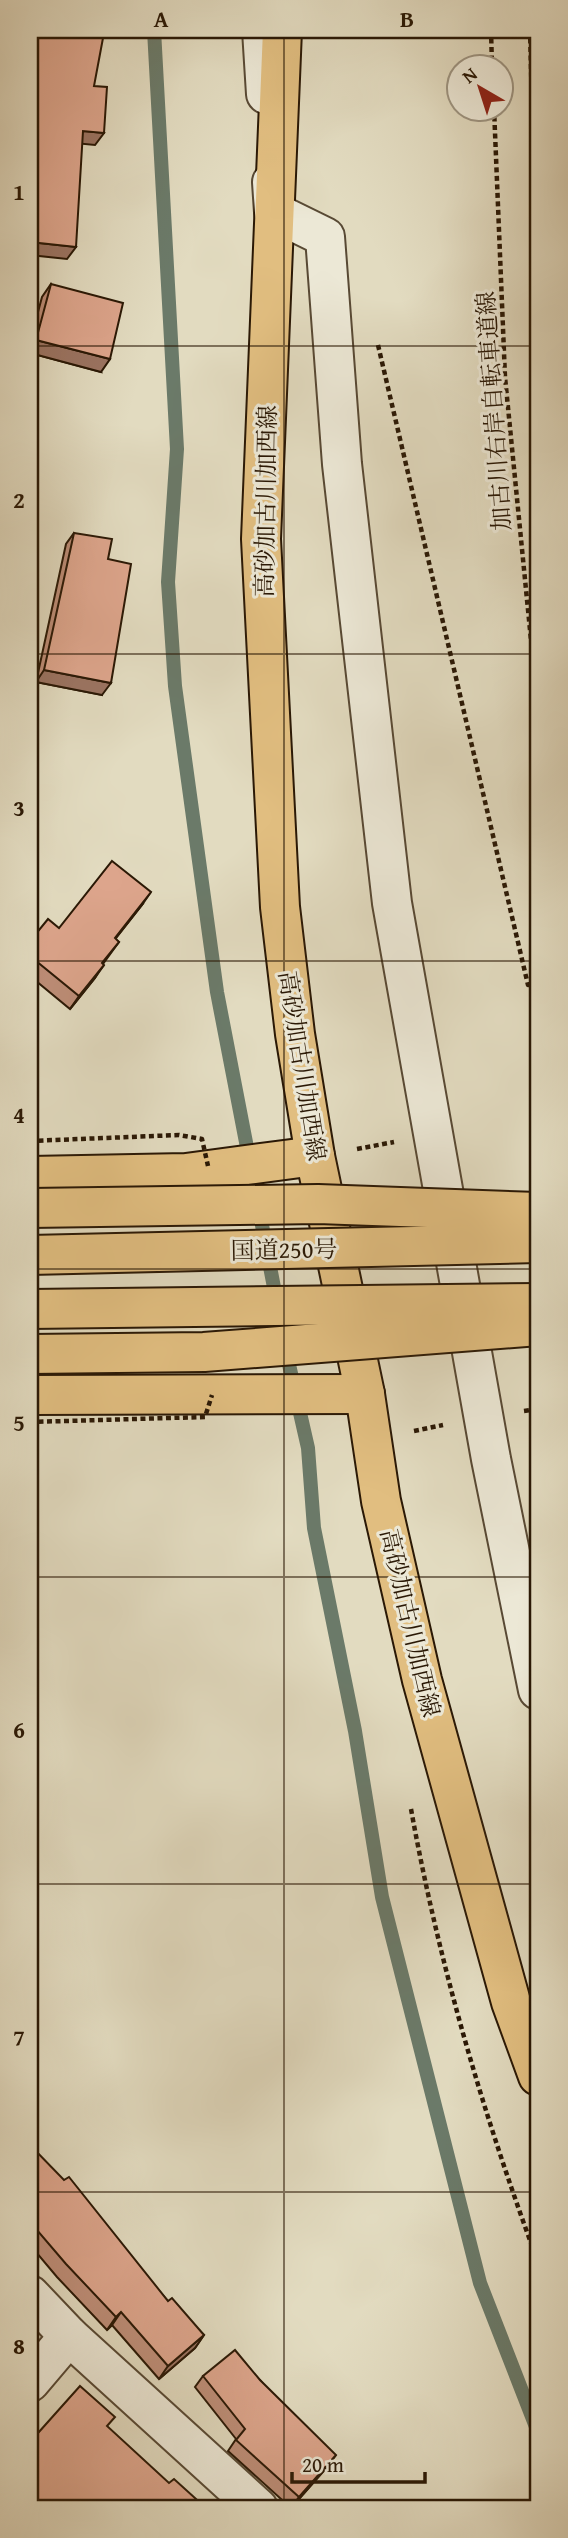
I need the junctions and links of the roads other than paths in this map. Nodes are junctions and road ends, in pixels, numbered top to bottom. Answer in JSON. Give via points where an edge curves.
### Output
{"nodes":[{"id":1,"x":261,"y":30,"type":"edge"},
{"id":2,"x":282,"y":30,"type":"edge"},
{"id":3,"x":274,"y":212,"type":"junction"},
{"id":4,"x":315,"y":1156,"type":"junction"},
{"id":5,"x":30,"y":1176,"type":"edge"},
{"id":6,"x":30,"y":1208,"type":"edge"},
{"id":7,"x":538,"y":1212,"type":"edge"},
{"id":8,"x":538,"y":1243,"type":"edge"},
{"id":9,"x":30,"y":1255,"type":"edge"},
{"id":10,"x":538,"y":1303,"type":"edge"},
{"id":11,"x":30,"y":1309,"type":"edge"},
{"id":12,"x":538,"y":1326,"type":"edge"},
{"id":13,"x":30,"y":1354,"type":"edge"},
{"id":14,"x":365,"y":1394,"type":"junction"},
{"id":15,"x":30,"y":1395,"type":"edge"},
{"id":16,"x":538,"y":1690,"type":"edge"},
{"id":17,"x":538,"y":2076,"type":"edge"},
{"id":18,"x":30,"y":2295,"type":"edge"},
{"id":19,"x":69,"y":2336,"type":"junction"},
{"id":20,"x":30,"y":2382,"type":"edge"},
{"id":21,"x":258,"y":2508,"type":"edge"}],
"edges":[{"from":1,"to":3,"type":"street"},
{"from":2,"to":3,"type":"main road","name":"高砂加古川加西線"},
{"from":3,"to":4,"type":"main road","name":"高砂加古川加西線","via":[[261,539],[280,907]]},
{"from":3,"to":16,"type":"street","via":[[325,237],[342,464],[392,903],[491,1459]]},
{"from":4,"to":5,"type":"main road","via":[[186,1174]]},
{"from":4,"to":14,"type":"main road","name":"高砂加古川加西線"},
{"from":6,"to":7,"type":"main road","bridge":true,"via":[[318,1203]]},
{"from":8,"to":9,"type":"main road","name":"国道250号","bridge":true},
{"from":10,"to":11,"type":"main road","bridge":true},
{"from":12,"to":13,"type":"main road","bridge":true,"via":[[204,1352]]},
{"from":14,"to":15,"type":"main road"},
{"from":14,"to":17,"type":"main road","name":"高砂加古川加西線","via":[[381,1501],[422,1680],[511,2002]]},
{"from":18,"to":19,"type":"street"},
{"from":19,"to":20,"type":"street"},
{"from":19,"to":21,"type":"street"}]}
